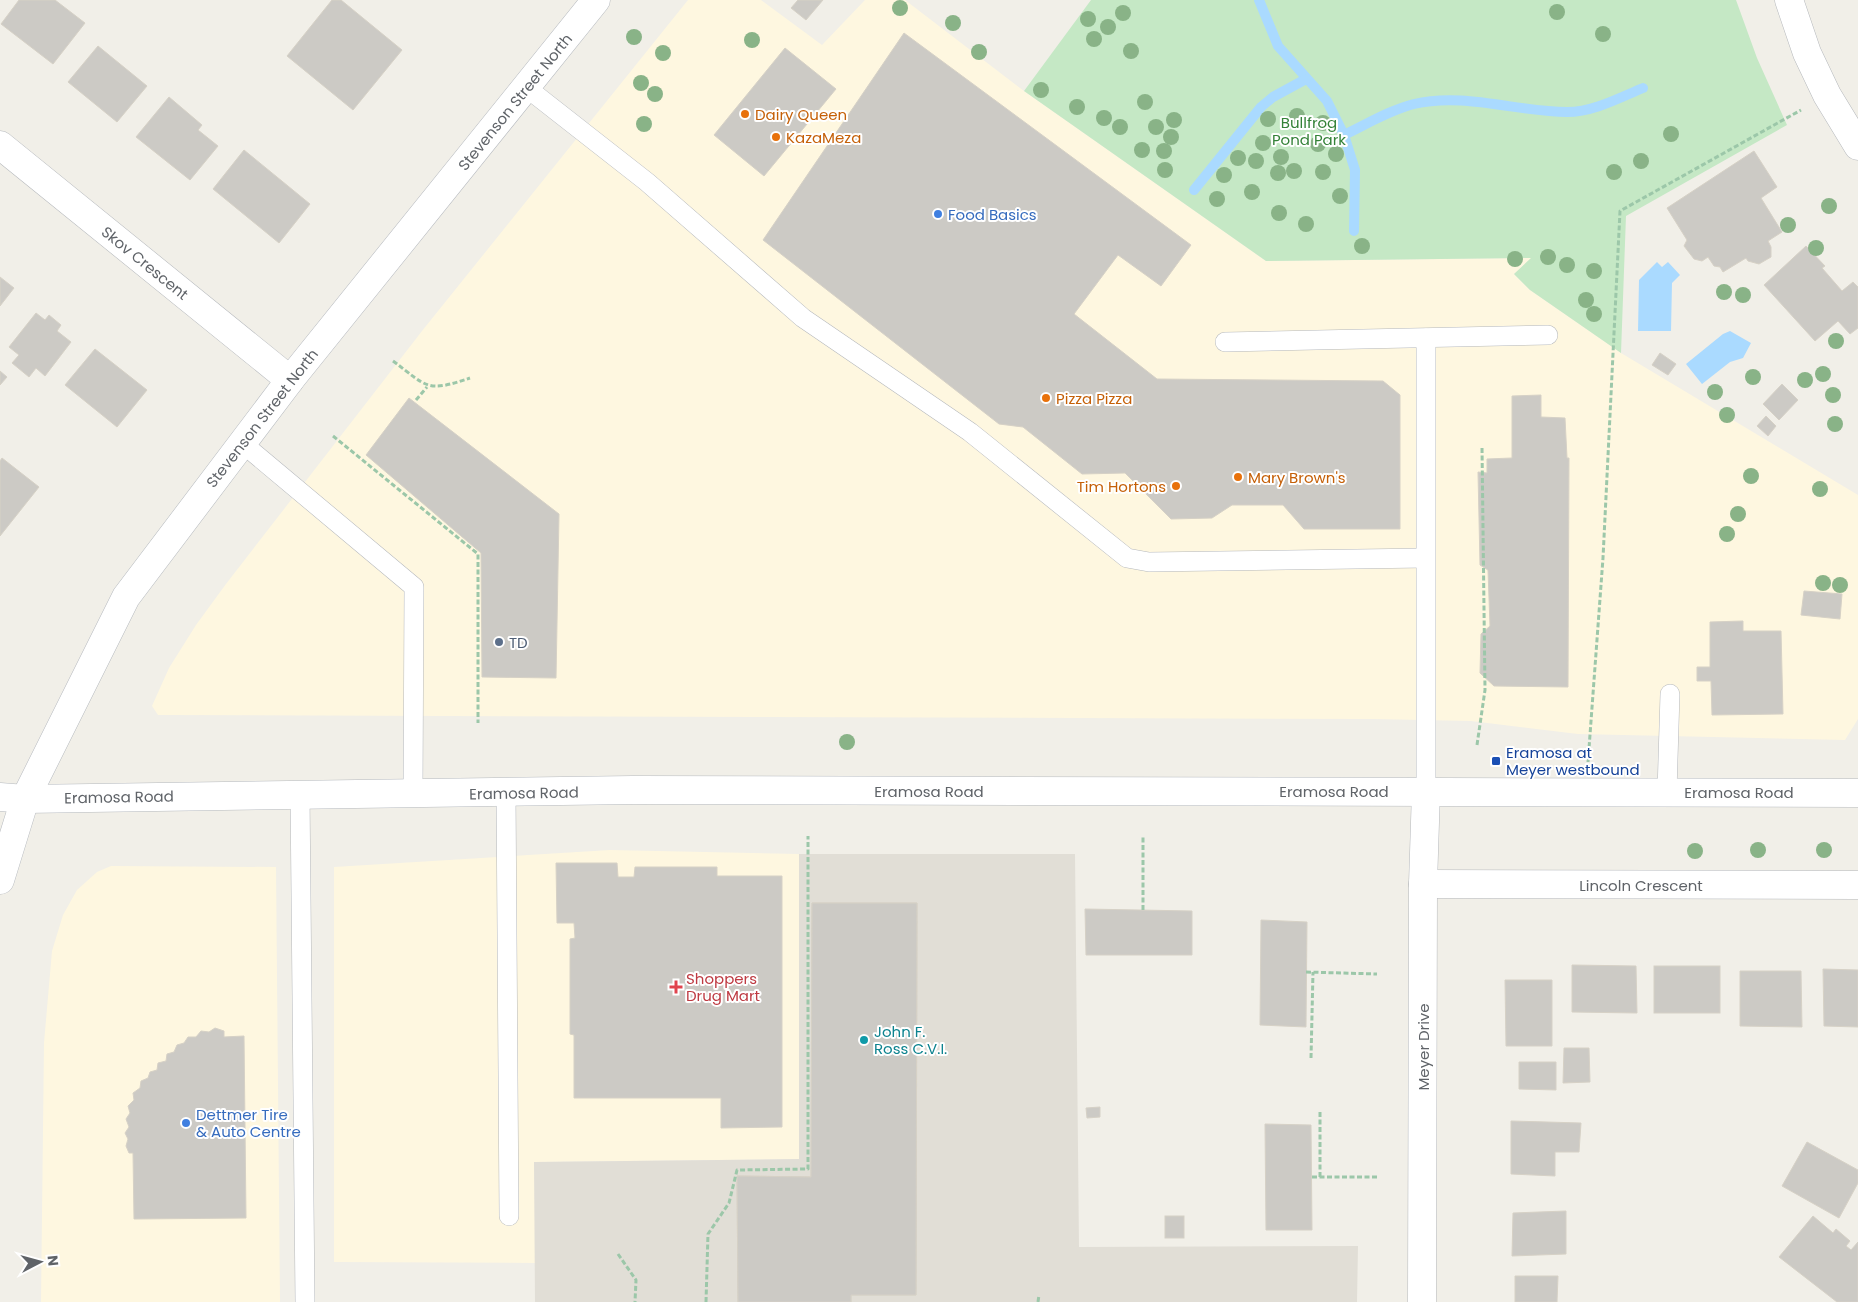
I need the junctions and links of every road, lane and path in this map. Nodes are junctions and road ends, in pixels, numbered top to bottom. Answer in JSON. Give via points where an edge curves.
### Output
{"nodes":[{"id":1,"x":596,"y":0,"type":"edge"},
{"id":2,"x":1789,"y":0,"type":"edge"},
{"id":3,"x":527,"y":88,"type":"junction"},
{"id":4,"x":1828,"y":95,"type":"junction"},
{"id":5,"x":0,"y":145,"type":"edge"},
{"id":6,"x":1858,"y":146,"type":"edge"},
{"id":7,"x":1548,"y":335,"type":"dead end"},
{"id":8,"x":1426,"y":338,"type":"junction"},
{"id":9,"x":1225,"y":342,"type":"dead end"},
{"id":10,"x":393,"y":361,"type":"dead end"},
{"id":11,"x":470,"y":378,"type":"dead end"},
{"id":12,"x":290,"y":380,"type":"junction"},
{"id":13,"x":427,"y":386,"type":"junction"},
{"id":14,"x":416,"y":400,"type":"dead end"},
{"id":15,"x":333,"y":436,"type":"dead end"},
{"id":16,"x":242,"y":443,"type":"junction"},
{"id":17,"x":1482,"y":448,"type":"dead end"},
{"id":18,"x":1425,"y":558,"type":"junction"},
{"id":19,"x":1670,"y":694,"type":"dead end"},
{"id":20,"x":478,"y":723,"type":"dead end"},
{"id":21,"x":1478,"y":745,"type":"dead end"},
{"id":22,"x":1426,"y":791,"type":"junction"},
{"id":23,"x":1587,"y":792,"type":"junction"},
{"id":24,"x":1667,"y":792,"type":"junction"},
{"id":25,"x":1858,"y":793,"type":"edge"},
{"id":26,"x":300,"y":794,"type":"junction"},
{"id":27,"x":413,"y":794,"type":"junction"},
{"id":28,"x":506,"y":794,"type":"junction"},
{"id":29,"x":12,"y":798,"type":"edge"},
{"id":30,"x":1143,"y":835,"type":"dead end"},
{"id":31,"x":808,"y":836,"type":"dead end"},
{"id":32,"x":0,"y":880,"type":"edge"},
{"id":33,"x":1423,"y":884,"type":"junction"},
{"id":34,"x":1858,"y":885,"type":"edge"},
{"id":35,"x":1143,"y":910,"type":"dead end"},
{"id":36,"x":1306,"y":972,"type":"dead end"},
{"id":37,"x":1313,"y":972,"type":"junction"},
{"id":38,"x":1377,"y":974,"type":"dead end"},
{"id":39,"x":1312,"y":1058,"type":"dead end"},
{"id":40,"x":1320,"y":1112,"type":"dead end"},
{"id":41,"x":1312,"y":1177,"type":"dead end"},
{"id":42,"x":1320,"y":1177,"type":"junction"},
{"id":43,"x":1377,"y":1177,"type":"dead end"},
{"id":44,"x":509,"y":1216,"type":"dead end"},
{"id":45,"x":618,"y":1254,"type":"dead end"},
{"id":46,"x":1039,"y":1295,"type":"dead end"},
{"id":47,"x":304,"y":1302,"type":"edge"},
{"id":48,"x":635,"y":1302,"type":"edge"},
{"id":49,"x":706,"y":1302,"type":"edge"},
{"id":50,"x":1038,"y":1302,"type":"edge"},
{"id":51,"x":1422,"y":1302,"type":"edge"}],
"edges":[{"from":1,"to":3,"type":"main road","name":"Stevenson Street North"},
{"from":2,"to":4,"type":"main road","via":[[1807,53]]},
{"from":3,"to":12,"type":"main road","name":"Stevenson Street North"},
{"from":3,"to":18,"type":"lane","via":[[647,182],[802,318],[970,432],[1127,558],[1149,562]]},
{"from":4,"to":6,"type":"main road"},
{"from":4,"to":23,"type":"path","via":[[1620,211],[1603,558]]},
{"from":5,"to":12,"type":"main road","name":"Skov Crescent"},
{"from":7,"to":8,"type":"lane"},
{"from":8,"to":9,"type":"lane"},
{"from":8,"to":18,"type":"lane"},
{"from":10,"to":13,"type":"path"},
{"from":11,"to":13,"type":"path","via":[[445,386]]},
{"from":12,"to":16,"type":"main road","name":"Stevenson Street North"},
{"from":13,"to":14,"type":"path"},
{"from":15,"to":20,"type":"path","via":[[478,554]]},
{"from":16,"to":27,"type":"lane","via":[[414,587]]},
{"from":16,"to":29,"type":"main road","name":"Stevenson Street North","via":[[126,597]]},
{"from":17,"to":21,"type":"path","via":[[1485,690]]},
{"from":18,"to":22,"type":"lane"},
{"from":19,"to":24,"type":"lane"},
{"from":22,"to":23,"type":"main road","name":"Eramosa Road"},
{"from":22,"to":28,"type":"main road","name":"Eramosa Road","via":[[633,790]]},
{"from":22,"to":33,"type":"main road","name":"Meyer Drive"},
{"from":23,"to":24,"type":"main road","name":"Eramosa Road"},
{"from":24,"to":25,"type":"main road","name":"Eramosa Road"},
{"from":26,"to":27,"type":"main road","name":"Eramosa Road"},
{"from":26,"to":29,"type":"main road","name":"Eramosa Road"},
{"from":26,"to":47,"type":"lane"},
{"from":27,"to":28,"type":"main road","name":"Eramosa Road"},
{"from":28,"to":44,"type":"lane"},
{"from":29,"to":32,"type":"main road","name":"Stevenson Street North"},
{"from":30,"to":35,"type":"path"},
{"from":31,"to":49,"type":"path","via":[[808,1169],[736,1170],[729,1203],[708,1234]]},
{"from":33,"to":34,"type":"main road","name":"Lincoln Crescent"},
{"from":33,"to":51,"type":"main road","name":"Meyer Drive"},
{"from":36,"to":37,"type":"path"},
{"from":37,"to":38,"type":"path"},
{"from":37,"to":39,"type":"path"},
{"from":40,"to":42,"type":"path"},
{"from":41,"to":42,"type":"path"},
{"from":42,"to":43,"type":"path"},
{"from":45,"to":48,"type":"path","via":[[636,1280]]},
{"from":46,"to":50,"type":"path"}]}
